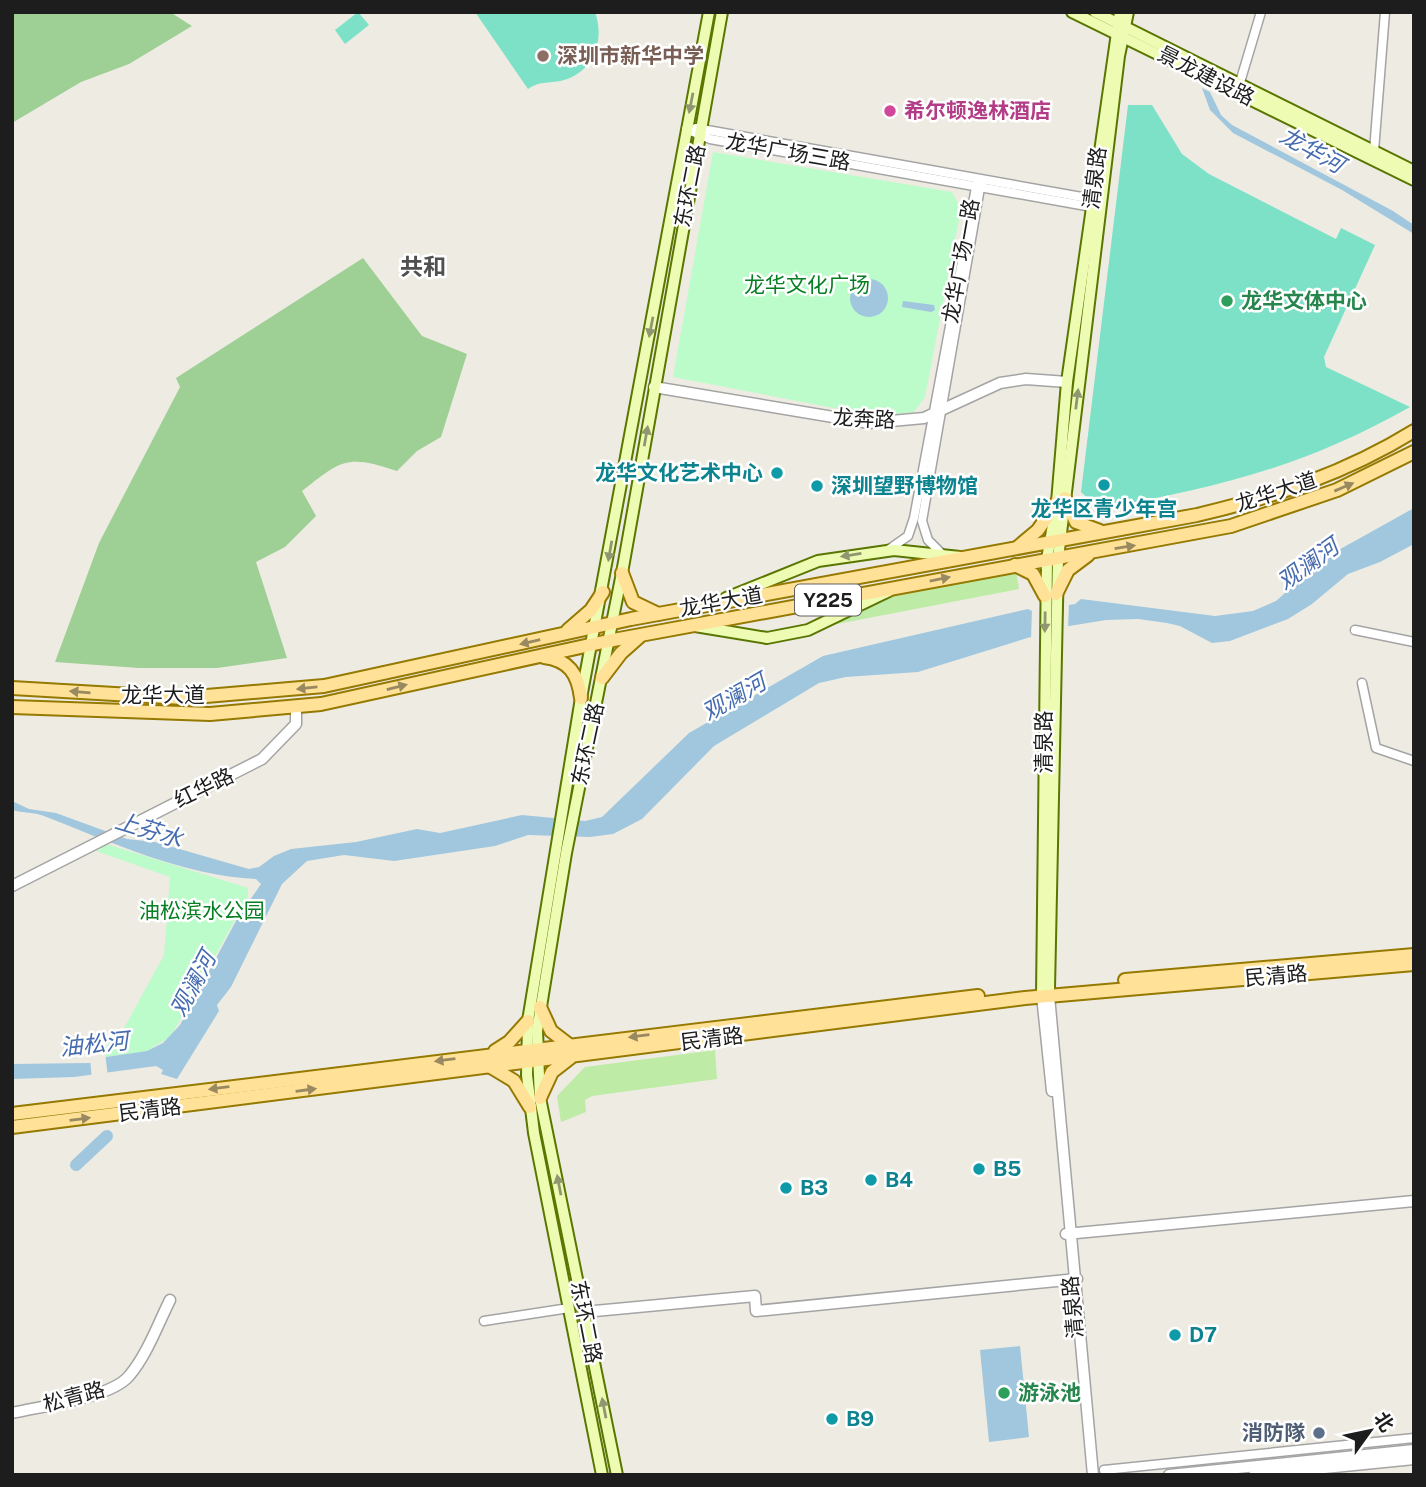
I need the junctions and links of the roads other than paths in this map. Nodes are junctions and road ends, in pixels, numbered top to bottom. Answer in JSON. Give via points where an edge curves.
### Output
{"nodes":[{"id":1,"x":709,"y":12,"type":"edge"},
{"id":2,"x":722,"y":12,"type":"edge"},
{"id":3,"x":1072,"y":12,"type":"edge"},
{"id":4,"x":1095,"y":12,"type":"edge"},
{"id":5,"x":1128,"y":12,"type":"edge"},
{"id":6,"x":1261,"y":12,"type":"edge"},
{"id":7,"x":1385,"y":12,"type":"edge"},
{"id":8,"x":1120,"y":26,"type":"edge"},
{"id":9,"x":1238,"y":88,"type":"junction"},
{"id":10,"x":686,"y":129,"type":"junction"},
{"id":11,"x":700,"y":132,"type":"junction"},
{"id":12,"x":1374,"y":152,"type":"junction"},
{"id":13,"x":1414,"y":171,"type":"edge"},
{"id":14,"x":1414,"y":180,"type":"edge"},
{"id":15,"x":979,"y":183,"type":"junction"},
{"id":16,"x":1092,"y":203,"type":"junction"},
{"id":17,"x":1067,"y":382,"type":"junction"},
{"id":18,"x":654,"y":387,"type":"junction"},
{"id":19,"x":936,"y":413,"type":"junction"},
{"id":20,"x":1414,"y":431,"type":"edge"},
{"id":21,"x":1413,"y":453,"type":"edge"},
{"id":22,"x":1061,"y":500,"type":"junction"},
{"id":23,"x":1104,"y":532,"type":"junction"},
{"id":24,"x":1055,"y":541,"type":"junction"},
{"id":25,"x":1016,"y":548,"type":"junction"},
{"id":26,"x":885,"y":551,"type":"junction"},
{"id":27,"x":1093,"y":552,"type":"junction"},
{"id":28,"x":943,"y":555,"type":"junction"},
{"id":29,"x":966,"y":557,"type":"junction"},
{"id":30,"x":1053,"y":559,"type":"junction"},
{"id":31,"x":1014,"y":565,"type":"junction"},
{"id":32,"x":622,"y":573,"type":"junction"},
{"id":33,"x":898,"y":587,"type":"junction"},
{"id":34,"x":603,"y":592,"type":"junction"},
{"id":35,"x":1051,"y":595,"type":"junction"},
{"id":36,"x":714,"y":604,"type":"junction"},
{"id":37,"x":658,"y":614,"type":"junction"},
{"id":38,"x":611,"y":623,"type":"junction"},
{"id":39,"x":596,"y":626,"type":"junction"},
{"id":40,"x":690,"y":626,"type":"junction"},
{"id":41,"x":1355,"y":630,"type":"dead end"},
{"id":42,"x":648,"y":633,"type":"junction"},
{"id":43,"x":560,"y":635,"type":"junction"},
{"id":44,"x":608,"y":641,"type":"junction"},
{"id":45,"x":1414,"y":642,"type":"edge"},
{"id":46,"x":593,"y":644,"type":"junction"},
{"id":47,"x":537,"y":656,"type":"junction"},
{"id":48,"x":602,"y":678,"type":"junction"},
{"id":49,"x":1362,"y":683,"type":"dead end"},
{"id":50,"x":12,"y":688,"type":"edge"},
{"id":51,"x":581,"y":698,"type":"junction"},
{"id":52,"x":12,"y":707,"type":"edge"},
{"id":53,"x":296,"y":707,"type":"junction"},
{"id":54,"x":1414,"y":761,"type":"edge"},
{"id":55,"x":569,"y":812,"type":"junction"},
{"id":56,"x":561,"y":852,"type":"junction"},
{"id":57,"x":12,"y":886,"type":"edge"},
{"id":58,"x":1414,"y":955,"type":"edge"},
{"id":59,"x":1414,"y":964,"type":"edge"},
{"id":60,"x":1046,"y":992,"type":"junction"},
{"id":61,"x":540,"y":1007,"type":"junction"},
{"id":62,"x":528,"y":1021,"type":"junction"},
{"id":63,"x":570,"y":1050,"type":"junction"},
{"id":64,"x":532,"y":1055,"type":"junction"},
{"id":65,"x":488,"y":1060,"type":"junction"},
{"id":66,"x":535,"y":1103,"type":"junction"},
{"id":67,"x":12,"y":1114,"type":"edge"},
{"id":68,"x":12,"y":1127,"type":"edge"},
{"id":69,"x":1414,"y":1201,"type":"edge"},
{"id":70,"x":1069,"y":1234,"type":"junction"},
{"id":71,"x":1073,"y":1279,"type":"junction"},
{"id":72,"x":170,"y":1300,"type":"dead end"},
{"id":73,"x":569,"y":1308,"type":"junction"},
{"id":74,"x":584,"y":1312,"type":"junction"},
{"id":75,"x":484,"y":1321,"type":"dead end"},
{"id":76,"x":12,"y":1413,"type":"edge"},
{"id":77,"x":1414,"y":1438,"type":"edge"},
{"id":78,"x":1414,"y":1450,"type":"edge"},
{"id":79,"x":1414,"y":1459,"type":"edge"},
{"id":80,"x":1104,"y":1470,"type":"dead end"},
{"id":81,"x":1352,"y":1470,"type":"edge"},
{"id":82,"x":602,"y":1475,"type":"edge"},
{"id":83,"x":617,"y":1475,"type":"edge"},
{"id":84,"x":1088,"y":1475,"type":"edge"},
{"id":85,"x":1093,"y":1475,"type":"edge"},
{"id":86,"x":1170,"y":1475,"type":"edge"},
{"id":87,"x":1255,"y":1475,"type":"edge"}],
"edges":[{"from":1,"to":10,"type":"main road","name":"东环二路","one_way":true},
{"from":2,"to":11,"type":"main road","name":"东环二路"},
{"from":3,"to":8,"type":"main road","name":"景龙建设路"},
{"from":4,"to":8,"type":"main road","name":"景龙建设路"},
{"from":5,"to":8,"type":"main road","name":"清泉路"},
{"from":6,"to":9,"type":"street"},
{"from":7,"to":12,"type":"street"},
{"from":8,"to":9,"type":"main road","name":"景龙建设路"},
{"from":8,"to":16,"type":"main road","name":"清泉路"},
{"from":22,"to":8,"type":"main road","name":"清泉路","one_way":true},
{"from":9,"to":12,"type":"main road","name":"景龙建设路"},
{"from":9,"to":14,"type":"main road","name":"景龙建设路"},
{"from":10,"to":11,"type":"street","name":"龙华广场三路"},
{"from":10,"to":34,"type":"main road","name":"东环二路","one_way":true},
{"from":11,"to":15,"type":"street","name":"龙华广场三路"},
{"from":11,"to":18,"type":"main road","name":"东环二路"},
{"from":12,"to":13,"type":"main road","name":"景龙建设路"},
{"from":15,"to":16,"type":"street","name":"龙华广场三路"},
{"from":15,"to":19,"type":"street","name":"龙华广场一路"},
{"from":16,"to":17,"type":"main road","name":"清泉路"},
{"from":17,"to":19,"type":"street","name":"龙奔路","via":[[1026,379],[1000,383]]},
{"from":17,"to":22,"type":"main road","name":"清泉路"},
{"from":18,"to":19,"type":"street","name":"龙奔路","via":[[861,423],[915,420]]},
{"from":32,"to":18,"type":"main road","name":"东环二路","one_way":true},
{"from":19,"to":26,"type":"street","name":"龙华广场一路","via":[[911,528],[902,542]]},
{"from":19,"to":28,"type":"street","name":"龙华广场一路","via":[[922,521],[928,540]]},
{"from":20,"to":23,"type":"main road","name":"龙华大道","via":[[1349,467],[1263,499]]},
{"from":27,"to":21,"type":"main road","name":"龙华大道","one_way":true,"via":[[1266,517],[1369,476]]},
{"from":22,"to":23,"type":"main road","via":[[1076,522]]},
{"from":22,"to":24,"type":"main road","name":"清泉路"},
{"from":22,"to":25,"type":"main road","via":[[1038,530]]},
{"from":23,"to":24,"type":"main road","name":"龙华大道"},
{"from":24,"to":25,"type":"main road","name":"龙华大道","number":"Y225"},
{"from":24,"to":30,"type":"main road","name":"清泉路"},
{"from":25,"to":29,"type":"main road","name":"龙华大道","number":"Y225"},
{"from":26,"to":28,"type":"main road"},
{"from":26,"to":36,"type":"main road","one_way":true,"via":[[806,564]]},
{"from":27,"to":30,"type":"main road","name":"龙华大道"},
{"from":27,"to":35,"type":"main road","via":[[1068,570]]},
{"from":28,"to":29,"type":"main road"},
{"from":29,"to":36,"type":"main road","name":"龙华大道","number":"Y225"},
{"from":30,"to":31,"type":"main road","name":"龙华大道","number":"Y225"},
{"from":30,"to":35,"type":"main road","name":"清泉路"},
{"from":33,"to":31,"type":"main road","name":"龙华大道","number":"Y225","one_way":true},
{"from":31,"to":35,"type":"main road","via":[[1033,574]]},
{"from":32,"to":37,"type":"main road","via":[[633,602]]},
{"from":32,"to":38,"type":"main road","name":"东环二路"},
{"from":33,"to":40,"type":"main road","name":"龙华大道","number":"Y225"},
{"from":33,"to":40,"type":"main road","via":[[808,630],[766,638]]},
{"from":34,"to":39,"type":"main road","name":"东环二路"},
{"from":34,"to":43,"type":"main road","via":[[585,616]]},
{"from":35,"to":60,"type":"main road","name":"清泉路"},
{"from":36,"to":37,"type":"main road","name":"龙华大道","number":"Y225"},
{"from":37,"to":38,"type":"main road","name":"龙华大道","number":"Y225"},
{"from":38,"to":39,"type":"main road","name":"龙华大道","number":"Y225"},
{"from":38,"to":44,"type":"main road","name":"东环二路"},
{"from":39,"to":43,"type":"main road","name":"龙华大道"},
{"from":39,"to":46,"type":"main road","name":"东环二路"},
{"from":40,"to":42,"type":"main road","name":"龙华大道","number":"Y225"},
{"from":41,"to":45,"type":"street"},
{"from":42,"to":44,"type":"main road","name":"龙华大道","number":"Y225"},
{"from":42,"to":48,"type":"main road","via":[[626,648]]},
{"from":43,"to":50,"type":"main road","name":"龙华大道","one_way":true,"via":[[359,680],[261,693],[183,698]]},
{"from":44,"to":46,"type":"main road","name":"龙华大道","number":"Y225"},
{"from":44,"to":48,"type":"main road","name":"东环二路"},
{"from":46,"to":47,"type":"main road","name":"龙华大道"},
{"from":46,"to":51,"type":"main road","name":"东环二路"},
{"from":47,"to":51,"type":"main road","via":[[570,667]]},
{"from":53,"to":47,"type":"main road","name":"龙华大道","one_way":true},
{"from":48,"to":55,"type":"main road","name":"东环二路"},
{"from":49,"to":54,"type":"street","via":[[1376,748]]},
{"from":51,"to":55,"type":"main road","name":"东环二路"},
{"from":52,"to":53,"type":"main road","name":"龙华大道","via":[[163,714]]},
{"from":53,"to":57,"type":"street","name":"红华路","via":[[296,724],[262,759]]},
{"from":55,"to":56,"type":"main road","name":"东环二路"},
{"from":56,"to":61,"type":"main road","name":"东环二路"},
{"from":56,"to":62,"type":"main road","name":"东环二路"},
{"from":58,"to":60,"type":"main road","name":"民清路"},
{"from":59,"to":60,"type":"main road","name":"民清路"},
{"from":60,"to":63,"type":"main road","name":"民清路"},
{"from":60,"to":70,"type":"street","name":"清泉路"},
{"from":61,"to":63,"type":"main road","via":[[551,1031]]},
{"from":61,"to":64,"type":"main road","name":"东环二路"},
{"from":62,"to":64,"type":"main road","name":"东环二路"},
{"from":62,"to":65,"type":"main road"},
{"from":63,"to":64,"type":"main road","name":"民清路"},
{"from":63,"to":66,"type":"main road"},
{"from":64,"to":65,"type":"main road","name":"民清路"},
{"from":64,"to":66,"type":"main road","name":"东环二路"},
{"from":65,"to":66,"type":"main road"},
{"from":65,"to":67,"type":"main road","name":"民清路","one_way":true},
{"from":68,"to":65,"type":"main road","name":"民清路","one_way":true},
{"from":66,"to":73,"type":"main road","name":"东环二路"},
{"from":74,"to":66,"type":"main road","name":"东环二路","one_way":true},
{"from":69,"to":70,"type":"street"},
{"from":70,"to":71,"type":"street","name":"清泉路"},
{"from":71,"to":74,"type":"street","via":[[756,1311],[755,1296]]},
{"from":71,"to":84,"type":"street","name":"清泉路"},
{"from":71,"to":85,"type":"street","name":"清泉路"},
{"from":72,"to":76,"type":"street","name":"松青路","via":[[125,1380],[98,1392]]},
{"from":73,"to":75,"type":"street"},
{"from":73,"to":82,"type":"main road","name":"东环二路"},
{"from":83,"to":74,"type":"main road","name":"东环二路","one_way":true},
{"from":77,"to":80,"type":"street"},
{"from":78,"to":86,"type":"street"},
{"from":79,"to":81,"type":"street"},
{"from":81,"to":87,"type":"street"}]}
